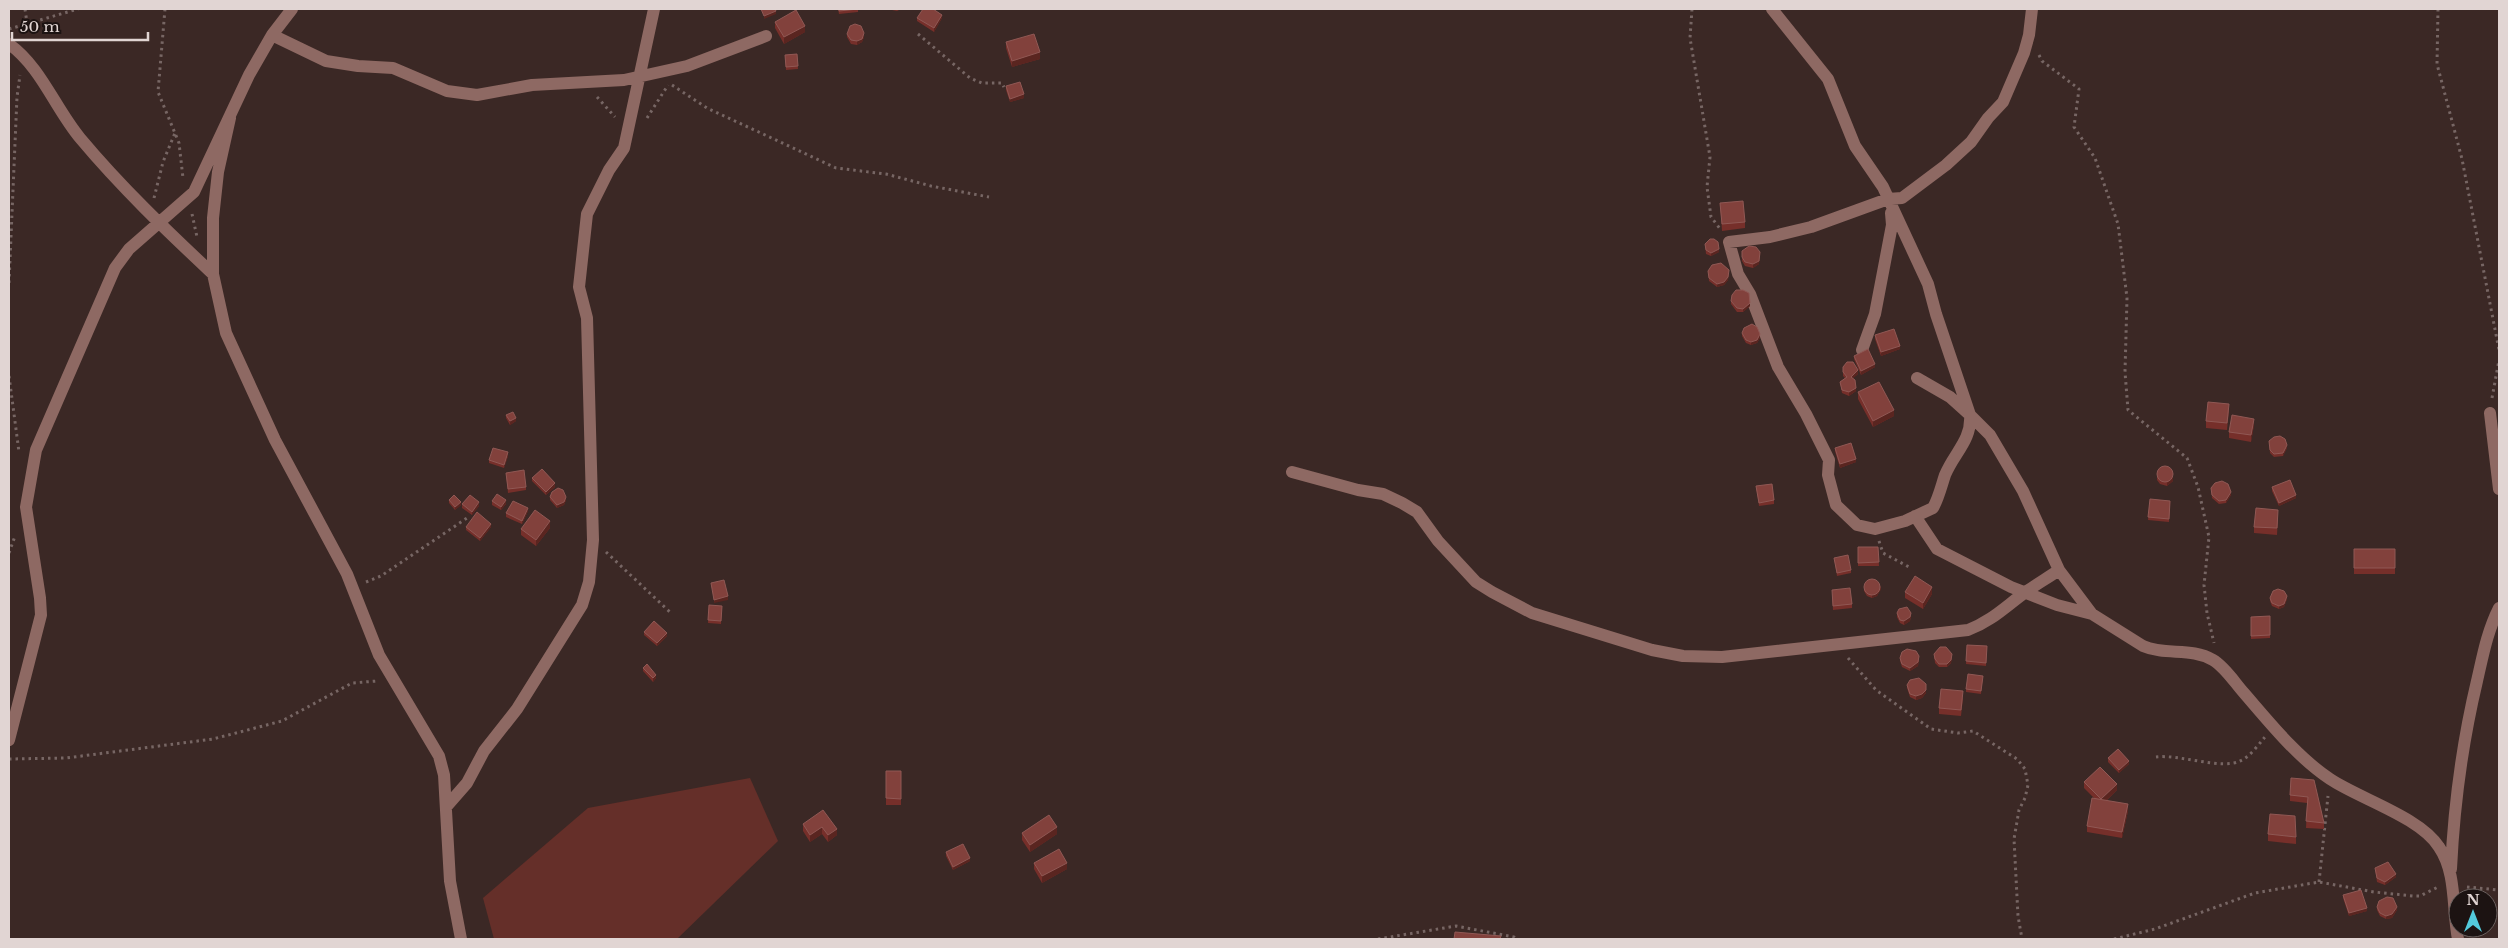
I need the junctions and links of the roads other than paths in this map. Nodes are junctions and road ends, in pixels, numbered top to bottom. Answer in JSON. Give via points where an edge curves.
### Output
{"nodes":[{"id":1,"x":292,"y":9,"type":"edge"},
{"id":2,"x":654,"y":9,"type":"edge"},
{"id":3,"x":1772,"y":9,"type":"edge"},
{"id":4,"x":2032,"y":9,"type":"edge"},
{"id":5,"x":272,"y":35,"type":"junction"},
{"id":6,"x":766,"y":36,"type":"dead end"},
{"id":7,"x":9,"y":44,"type":"edge"},
{"id":8,"x":638,"y":77,"type":"junction"},
{"id":9,"x":230,"y":118,"type":"junction"},
{"id":10,"x":1888,"y":198,"type":"junction"},
{"id":11,"x":159,"y":223,"type":"junction"},
{"id":12,"x":213,"y":274,"type":"junction"},
{"id":13,"x":1862,"y":350,"type":"edge"},
{"id":14,"x":1916,"y":378,"type":"dead end"},
{"id":15,"x":2490,"y":413,"type":"road end"},
{"id":16,"x":1970,"y":415,"type":"junction"},
{"id":17,"x":1292,"y":472,"type":"dead end"},
{"id":18,"x":2499,"y":489,"type":"edge"},
{"id":19,"x":1915,"y":516,"type":"junction"},
{"id":20,"x":2060,"y":570,"type":"junction"},
{"id":21,"x":2026,"y":592,"type":"junction"},
{"id":22,"x":2499,"y":608,"type":"edge"},
{"id":23,"x":2092,"y":614,"type":"junction"},
{"id":24,"x":9,"y":740,"type":"edge"},
{"id":25,"x":446,"y":807,"type":"junction"},
{"id":26,"x":2451,"y":882,"type":"junction"},
{"id":27,"x":461,"y":939,"type":"edge"},
{"id":28,"x":2458,"y":939,"type":"edge"}],
"edges":[{"from":1,"to":5,"type":"street"},
{"from":2,"to":8,"type":"street"},
{"from":3,"to":10,"type":"street","via":[[1828,79],[1855,146]]},
{"from":4,"to":10,"type":"street","via":[[2029,35],[2003,102],[1957,156],[1907,194],[1896,200]]},
{"from":5,"to":8,"type":"street","via":[[326,61],[393,68],[447,92],[477,95],[532,85]]},
{"from":5,"to":9,"type":"street","via":[[249,74]]},
{"from":6,"to":8,"type":"street","via":[[687,66]]},
{"from":7,"to":11,"type":"street","via":[[49,90],[78,136]]},
{"from":8,"to":25,"type":"street","via":[[624,148],[589,206],[580,270],[579,287],[586,318],[593,540],[589,582],[582,605],[517,709],[484,751],[467,783]]},
{"from":9,"to":11,"type":"street","via":[[198,186]]},
{"from":9,"to":12,"type":"street","via":[[218,172]]},
{"from":10,"to":13,"type":"street","via":[[1891,236],[1876,314]]},
{"from":10,"to":16,"type":"street","via":[[1928,284]]},
{"from":10,"to":19,"type":"street","via":[[1811,227],[1729,242],[1738,274],[1750,294],[1778,367],[1829,460],[1828,475],[1836,505],[1857,525],[1876,529]]},
{"from":11,"to":12,"type":"street"},
{"from":11,"to":24,"type":"street","via":[[128,249],[115,268],[36,450],[26,507],[41,614]]},
{"from":12,"to":25,"type":"street","via":[[226,333],[274,440],[347,574],[378,655],[439,756]]},
{"from":14,"to":16,"type":"street","via":[[1950,397]]},
{"from":15,"to":18,"type":"street"},
{"from":16,"to":19,"type":"street","via":[[1970,432],[1945,476],[1933,508]]},
{"from":16,"to":20,"type":"street","via":[[1990,434],[2023,491]]},
{"from":17,"to":21,"type":"street","via":[[1383,494],[1402,503],[1417,512],[1438,541],[1476,582],[1532,613],[1683,656],[1730,656],[1968,630],[1998,615]]},
{"from":19,"to":21,"type":"street","via":[[1938,549]]},
{"from":20,"to":21,"type":"street"},
{"from":20,"to":23,"type":"street"},
{"from":21,"to":23,"type":"street","via":[[2057,606]]},
{"from":22,"to":26,"type":"street","via":[[2486,638],[2467,724],[2454,816]]},
{"from":23,"to":26,"type":"street","via":[[2151,650],[2195,652],[2216,661],[2274,728],[2330,779],[2391,811],[2431,838],[2442,851]]},
{"from":25,"to":27,"type":"street","via":[[450,881]]},
{"from":26,"to":28,"type":"street"}]}
